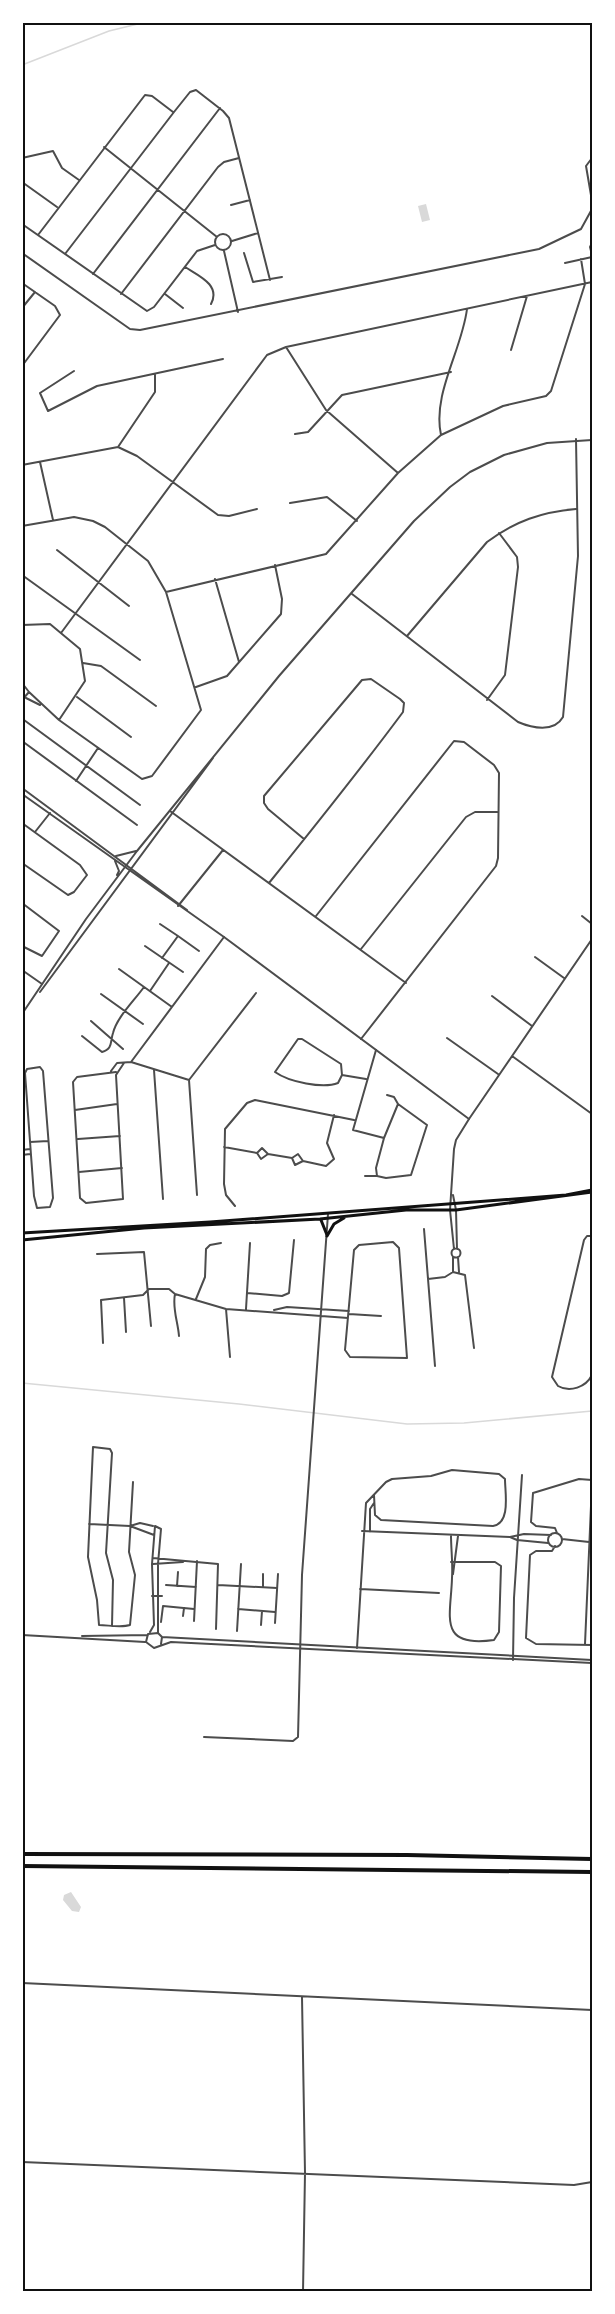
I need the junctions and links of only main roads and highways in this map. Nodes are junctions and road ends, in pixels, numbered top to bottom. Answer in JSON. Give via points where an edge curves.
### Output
{"nodes":[{"id":1,"x":592,"y":1191,"type":"edge"},
{"id":2,"x":328,"y":1216,"type":"junction"},
{"id":3,"x":349,"y":1216,"type":"junction"},
{"id":4,"x":320,"y":1219,"type":"junction"},
{"id":5,"x":22,"y":1233,"type":"edge"},
{"id":6,"x":22,"y":1240,"type":"edge"},
{"id":7,"x":22,"y":1854,"type":"edge"},
{"id":8,"x":591,"y":1859,"type":"edge"},
{"id":9,"x":22,"y":1866,"type":"edge"},
{"id":10,"x":592,"y":1872,"type":"edge"}],
"edges":[{"from":1,"to":2,"type":"main road"},
{"from":1,"to":3,"type":"main road","via":[[456,1210]]},
{"from":2,"to":3,"type":"main road"},
{"from":2,"to":4,"type":"main road"},
{"from":2,"to":5,"type":"main road"},
{"from":3,"to":4,"type":"main road","via":[[336,1222],[327,1235]]},
{"from":4,"to":6,"type":"main road","via":[[144,1228]]},
{"from":7,"to":8,"type":"highway"},
{"from":9,"to":10,"type":"highway"}]}
